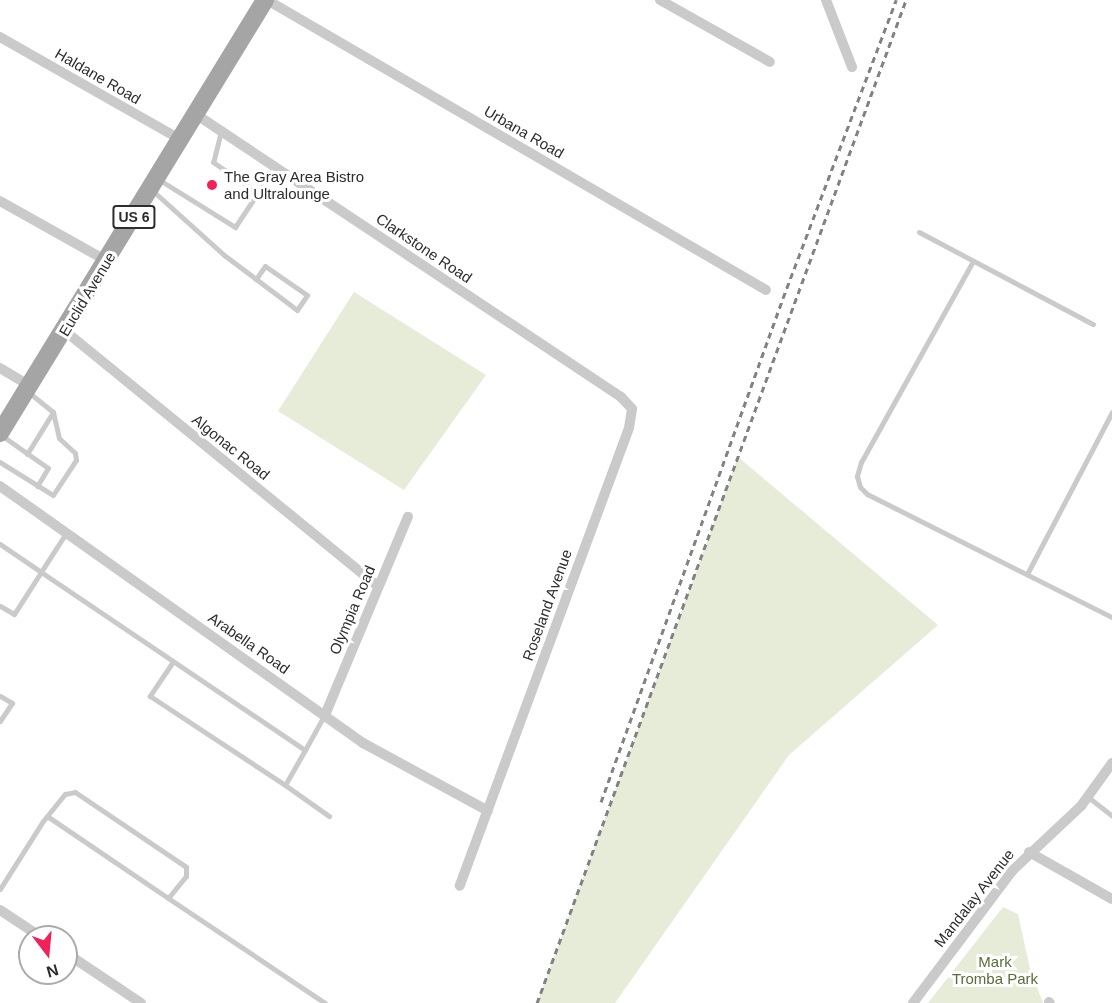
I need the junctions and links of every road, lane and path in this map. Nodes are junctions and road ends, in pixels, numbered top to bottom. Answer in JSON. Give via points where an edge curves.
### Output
{"nodes":[{"id":1,"x":266,"y":0,"type":"edge"},
{"id":2,"x":660,"y":0,"type":"edge"},
{"id":3,"x":825,"y":0,"type":"edge"},
{"id":4,"x":0,"y":37,"type":"edge"},
{"id":5,"x":770,"y":62,"type":"dead end"},
{"id":6,"x":852,"y":67,"type":"dead end"},
{"id":7,"x":197,"y":115,"type":"junction"},
{"id":8,"x":221,"y":131,"type":"junction"},
{"id":9,"x":181,"y":140,"type":"junction"},
{"id":10,"x":276,"y":167,"type":"junction"},
{"id":11,"x":154,"y":184,"type":"junction"},
{"id":12,"x":258,"y":193,"type":"junction"},
{"id":13,"x":0,"y":201,"type":"edge"},
{"id":14,"x":919,"y":232,"type":"dead end"},
{"id":15,"x":107,"y":261,"type":"junction"},
{"id":16,"x":974,"y":261,"type":"junction"},
{"id":17,"x":256,"y":279,"type":"junction"},
{"id":18,"x":766,"y":290,"type":"dead end"},
{"id":19,"x":1093,"y":324,"type":"dead end"},
{"id":20,"x":65,"y":331,"type":"junction"},
{"id":21,"x":0,"y":368,"type":"edge"},
{"id":22,"x":29,"y":389,"type":"junction"},
{"id":23,"x":632,"y":409,"type":"joint"},
{"id":24,"x":53,"y":412,"type":"junction"},
{"id":25,"x":1112,"y":412,"type":"edge"},
{"id":26,"x":0,"y":433,"type":"edge"},
{"id":27,"x":27,"y":454,"type":"junction"},
{"id":28,"x":0,"y":462,"type":"edge"},
{"id":29,"x":0,"y":486,"type":"edge"},
{"id":30,"x":37,"y":486,"type":"junction"},
{"id":31,"x":408,"y":517,"type":"dead end"},
{"id":32,"x":66,"y":533,"type":"junction"},
{"id":33,"x":0,"y":544,"type":"edge"},
{"id":34,"x":41,"y":572,"type":"junction"},
{"id":35,"x":1027,"y":574,"type":"junction"},
{"id":36,"x":378,"y":586,"type":"junction"},
{"id":37,"x":0,"y":606,"type":"edge"},
{"id":38,"x":1112,"y":617,"type":"edge"},
{"id":39,"x":172,"y":663,"type":"junction"},
{"id":40,"x":0,"y":696,"type":"edge"},
{"id":41,"x":325,"y":715,"type":"junction"},
{"id":42,"x":0,"y":721,"type":"edge"},
{"id":43,"x":305,"y":750,"type":"junction"},
{"id":44,"x":1112,"y":763,"type":"edge"},
{"id":45,"x":285,"y":785,"type":"junction"},
{"id":46,"x":1088,"y":797,"type":"junction"},
{"id":47,"x":488,"y":811,"type":"junction"},
{"id":48,"x":47,"y":816,"type":"junction"},
{"id":49,"x":329,"y":816,"type":"dead end"},
{"id":50,"x":1112,"y":816,"type":"edge"},
{"id":51,"x":1029,"y":852,"type":"junction"},
{"id":52,"x":2,"y":881,"type":"edge"},
{"id":53,"x":460,"y":886,"type":"dead end"},
{"id":54,"x":0,"y":889,"type":"edge"},
{"id":55,"x":168,"y":898,"type":"junction"},
{"id":56,"x":1112,"y":899,"type":"edge"},
{"id":57,"x":0,"y":910,"type":"edge"},
{"id":58,"x":23,"y":925,"type":"edge"},
{"id":59,"x":78,"y":961,"type":"edge"},
{"id":60,"x":141,"y":1003,"type":"edge"},
{"id":61,"x":325,"y":1003,"type":"edge"},
{"id":62,"x":913,"y":1003,"type":"edge"}],
"edges":[{"from":1,"to":7,"type":"main road","name":"Euclid Avenue","number":"US 6"},
{"from":1,"to":18,"type":"street","name":"Urbana Road"},
{"from":2,"to":5,"type":"street"},
{"from":3,"to":6,"type":"street"},
{"from":4,"to":9,"type":"street","name":"Haldane Road"},
{"from":7,"to":8,"type":"street","name":"Clarkstone Road"},
{"from":7,"to":9,"type":"main road","name":"Euclid Avenue","number":"US 6"},
{"from":8,"to":10,"type":"street","name":"Clarkstone Road"},
{"from":8,"to":12,"type":"lane","via":[[213,162]]},
{"from":9,"to":11,"type":"main road","name":"Euclid Avenue","number":"US 6"},
{"from":10,"to":12,"type":"lane"},
{"from":10,"to":23,"type":"street","name":"Clarkstone Road","via":[[621,397]]},
{"from":11,"to":12,"type":"lane","via":[[235,227]]},
{"from":11,"to":15,"type":"main road","name":"Euclid Avenue","number":"US 6"},
{"from":11,"to":17,"type":"lane"},
{"from":13,"to":15,"type":"street"},
{"from":14,"to":16,"type":"lane"},
{"from":15,"to":20,"type":"main road","name":"Euclid Avenue","number":"US 6"},
{"from":16,"to":19,"type":"lane"},
{"from":16,"to":35,"type":"lane","via":[[857,476],[867,494]]},
{"from":17,"to":17,"type":"lane","via":[[297,310],[307,295],[265,266]]},
{"from":20,"to":22,"type":"main road","name":"Euclid Avenue","number":"US 6"},
{"from":20,"to":36,"type":"street","name":"Algonac Road"},
{"from":21,"to":22,"type":"street"},
{"from":22,"to":24,"type":"lane"},
{"from":22,"to":26,"type":"main road","name":"Euclid Avenue","number":"US 6"},
{"from":23,"to":47,"type":"street","name":"Roseland Avenue"},
{"from":24,"to":27,"type":"lane"},
{"from":24,"to":30,"type":"lane","via":[[59,438],[75,453],[76,460],[53,495]]},
{"from":25,"to":35,"type":"lane"},
{"from":26,"to":27,"type":"lane"},
{"from":27,"to":30,"type":"lane","via":[[48,468]]},
{"from":28,"to":30,"type":"lane"},
{"from":29,"to":32,"type":"street","name":"Arabella Road"},
{"from":31,"to":36,"type":"street","name":"Olympia Road"},
{"from":32,"to":34,"type":"lane"},
{"from":32,"to":41,"type":"street","name":"Arabella Road"},
{"from":33,"to":34,"type":"lane"},
{"from":34,"to":37,"type":"lane","via":[[14,615]]},
{"from":34,"to":39,"type":"lane"},
{"from":35,"to":38,"type":"lane"},
{"from":36,"to":41,"type":"street","name":"Olympia Road"},
{"from":39,"to":43,"type":"lane"},
{"from":39,"to":45,"type":"lane","via":[[150,696]]},
{"from":40,"to":42,"type":"lane","via":[[12,703]]},
{"from":41,"to":43,"type":"lane"},
{"from":41,"to":47,"type":"street","name":"Arabella Road","via":[[363,743]]},
{"from":43,"to":45,"type":"lane"},
{"from":44,"to":46,"type":"street","name":"Mandalay Avenue"},
{"from":45,"to":49,"type":"lane"},
{"from":46,"to":50,"type":"lane"},
{"from":46,"to":51,"type":"street","name":"Mandalay Avenue"},
{"from":47,"to":53,"type":"street","name":"Roseland Avenue"},
{"from":48,"to":52,"type":"lane"},
{"from":48,"to":55,"type":"lane"},
{"from":48,"to":55,"type":"lane","via":[[65,794],[75,792],[186,867],[186,876]]},
{"from":51,"to":56,"type":"street"},
{"from":51,"to":62,"type":"street","name":"Mandalay Avenue"},
{"from":52,"to":54,"type":"lane"},
{"from":55,"to":61,"type":"lane"},
{"from":57,"to":58,"type":"street"},
{"from":59,"to":60,"type":"street"}]}
